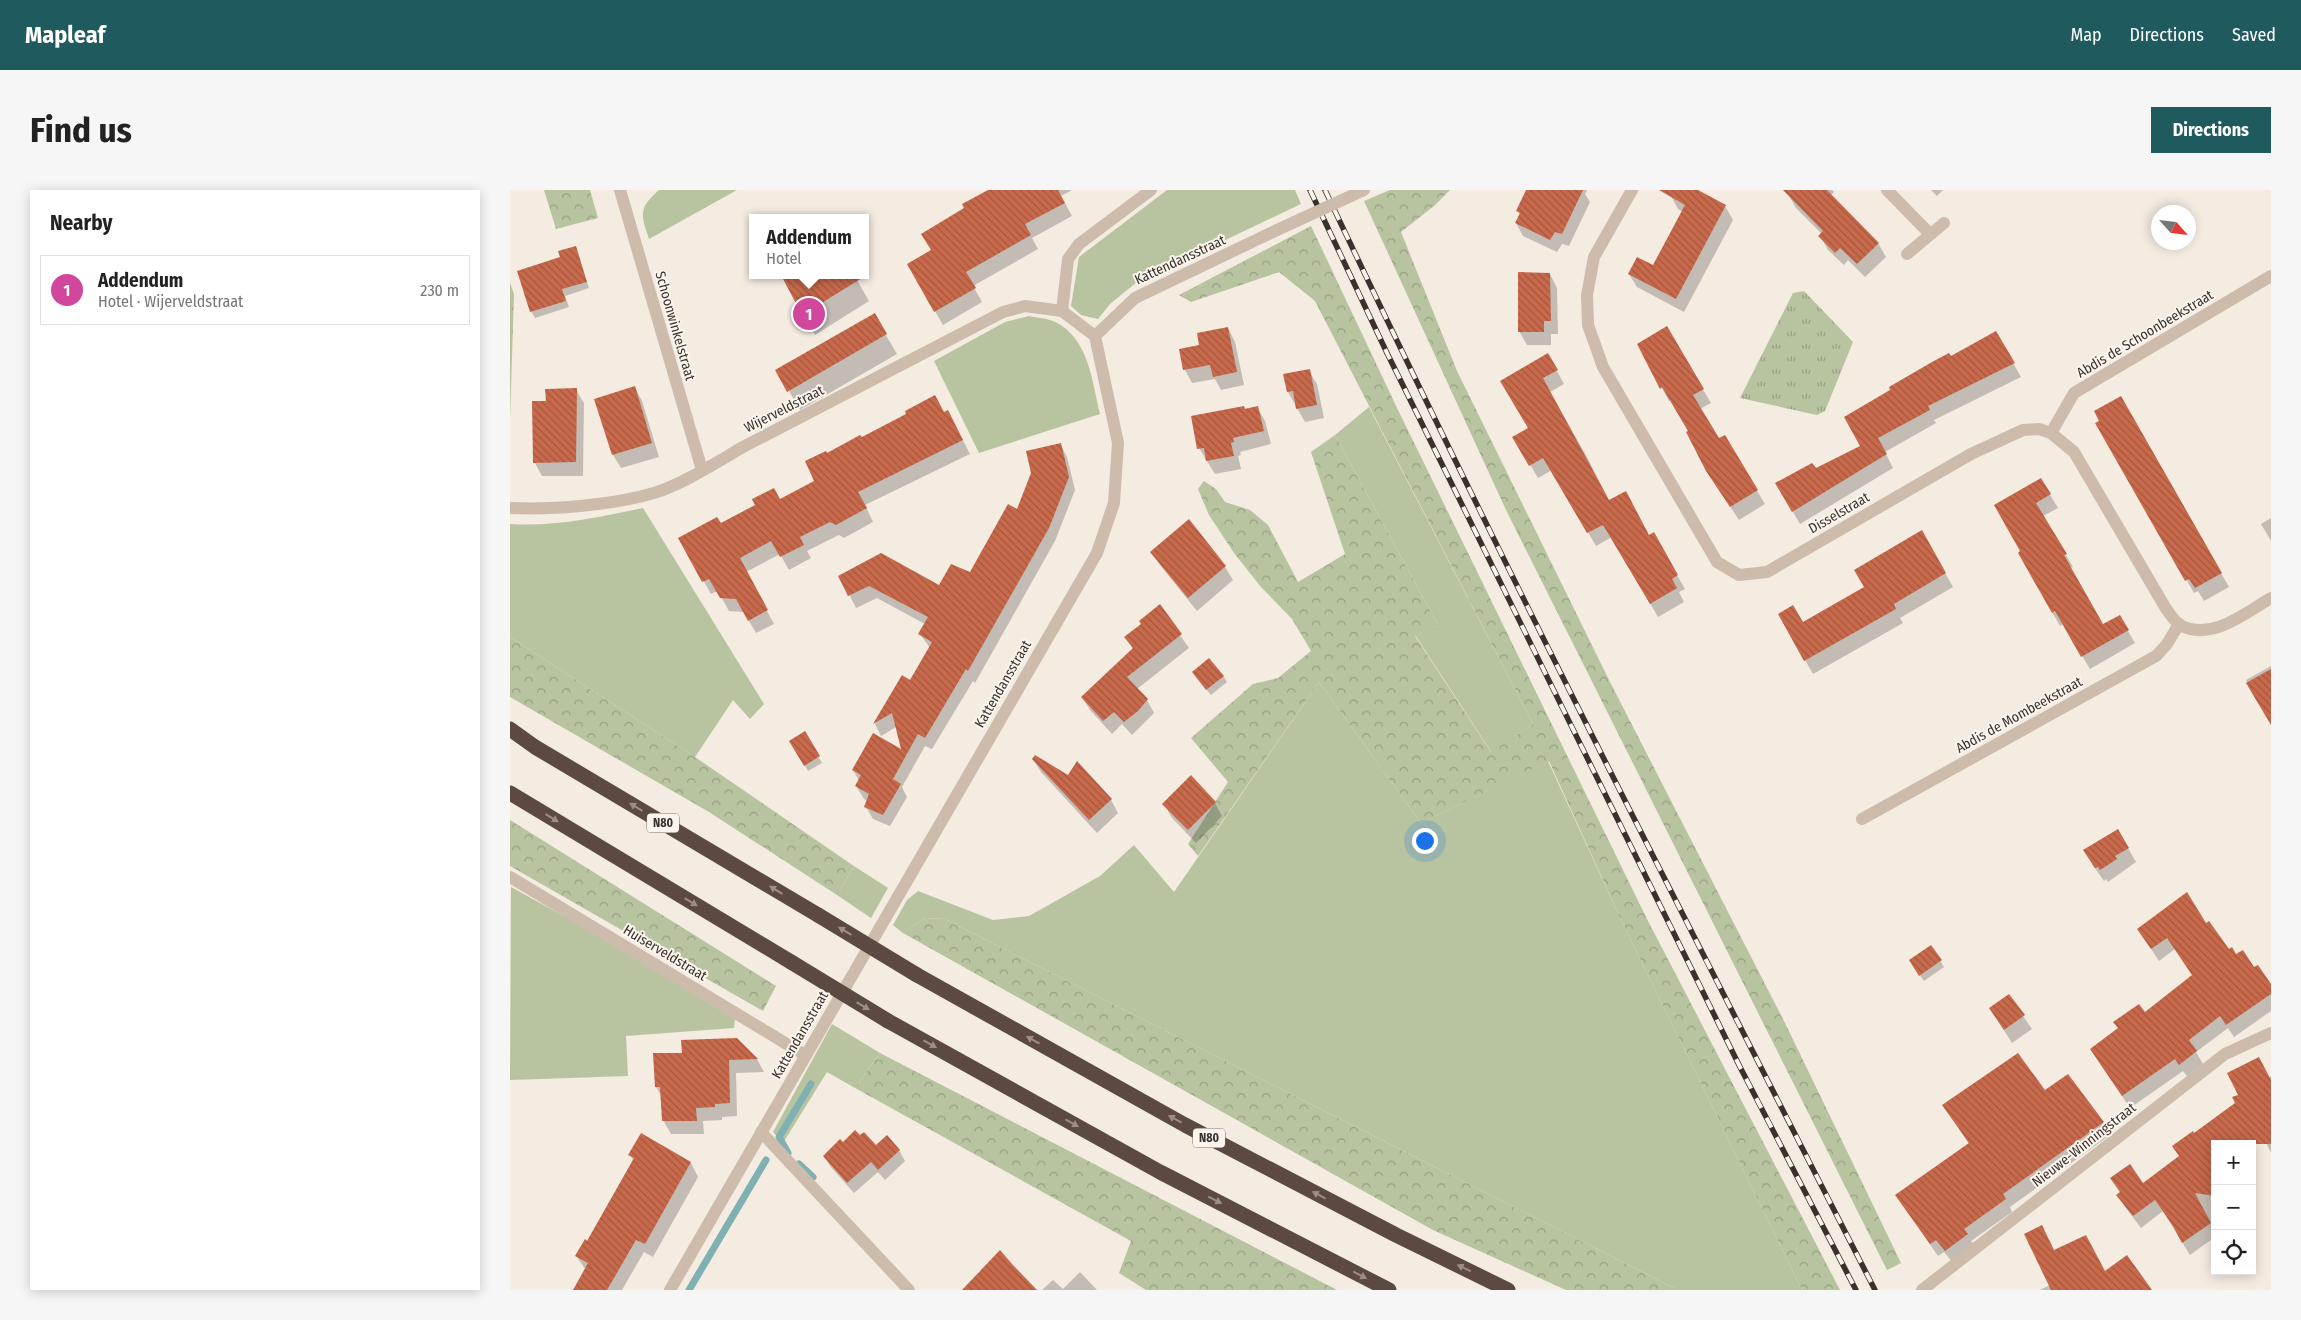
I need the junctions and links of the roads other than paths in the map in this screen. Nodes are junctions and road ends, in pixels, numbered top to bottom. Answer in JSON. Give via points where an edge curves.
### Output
{"nodes":[{"id":1,"x":620,"y":190,"type":"edge"},
{"id":2,"x":1151,"y":190,"type":"edge"},
{"id":3,"x":1364,"y":190,"type":"edge"},
{"id":4,"x":1632,"y":190,"type":"edge"},
{"id":5,"x":1887,"y":190,"type":"edge"},
{"id":6,"x":1944,"y":224,"type":"dead end"},
{"id":7,"x":1930,"y":234,"type":"junction"},
{"id":8,"x":1907,"y":254,"type":"dead end"},
{"id":9,"x":2271,"y":276,"type":"edge"},
{"id":10,"x":1062,"y":311,"type":"junction"},
{"id":11,"x":1095,"y":336,"type":"junction"},
{"id":12,"x":2051,"y":433,"type":"junction"},
{"id":13,"x":702,"y":470,"type":"junction"},
{"id":14,"x":510,"y":508,"type":"edge"},
{"id":15,"x":2271,"y":598,"type":"edge"},
{"id":16,"x":2179,"y":624,"type":"junction"},
{"id":17,"x":510,"y":730,"type":"edge"},
{"id":18,"x":510,"y":793,"type":"edge"},
{"id":19,"x":1862,"y":819,"type":"dead end"},
{"id":20,"x":510,"y":878,"type":"edge"},
{"id":21,"x":2271,"y":1033,"type":"edge"},
{"id":22,"x":805,"y":1055,"type":"junction"},
{"id":23,"x":761,"y":1132,"type":"junction"},
{"id":24,"x":670,"y":1290,"type":"edge"},
{"id":25,"x":909,"y":1290,"type":"edge"},
{"id":26,"x":1389,"y":1290,"type":"edge"},
{"id":27,"x":1508,"y":1290,"type":"edge"},
{"id":28,"x":1922,"y":1290,"type":"edge"}],
"edges":[{"from":1,"to":13,"type":"street","name":"Schoonwinkelstraat"},
{"from":2,"to":10,"type":"street","via":[[1080,244],[1068,259]]},
{"from":3,"to":11,"type":"street","name":"Kattendansstraat","bridge":true,"via":[[1135,298]]},
{"from":4,"to":12,"type":"street","name":"Disselstraat","via":[[1594,258],[1587,295],[1588,325],[1603,367],[1717,562],[1739,575],[1767,572],[1971,454],[2023,430],[2039,429]]},
{"from":5,"to":7,"type":"street"},
{"from":6,"to":7,"type":"street"},
{"from":7,"to":8,"type":"street"},
{"from":9,"to":12,"type":"street","name":"Abdis de Schoonbeekstraat","via":[[2074,393]]},
{"from":10,"to":11,"type":"street","name":"Wijerveldstraat"},
{"from":10,"to":13,"type":"street","name":"Wijerveldstraat","via":[[1025,306],[1003,312]]},
{"from":11,"to":22,"type":"street","name":"Kattendansstraat","via":[[1118,443],[1114,504],[1097,553]]},
{"from":12,"to":16,"type":"street","via":[[2074,452],[2165,607]]},
{"from":13,"to":14,"type":"street","name":"Wijerveldstraat","via":[[655,492],[611,501],[540,510]]},
{"from":15,"to":16,"type":"street","via":[[2214,629],[2191,629]]},
{"from":16,"to":19,"type":"street","name":"Abdis de Mombeekstraat","via":[[2156,656]]},
{"from":27,"to":17,"type":"highway","number":"N80","one_way":true,"bridge":true,"via":[[1185,1125],[917,975]]},
{"from":18,"to":26,"type":"highway","one_way":true,"bridge":true,"via":[[888,1021],[1160,1172]]},
{"from":20,"to":22,"type":"street","name":"Huiserveldstraat"},
{"from":21,"to":28,"type":"street","name":"Nieuwe-Winningstraat","via":[[2225,1054]]},
{"from":22,"to":23,"type":"street","name":"Kattendansstraat"},
{"from":23,"to":24,"type":"street","name":"Kattendansstraat"},
{"from":23,"to":25,"type":"street"}]}
